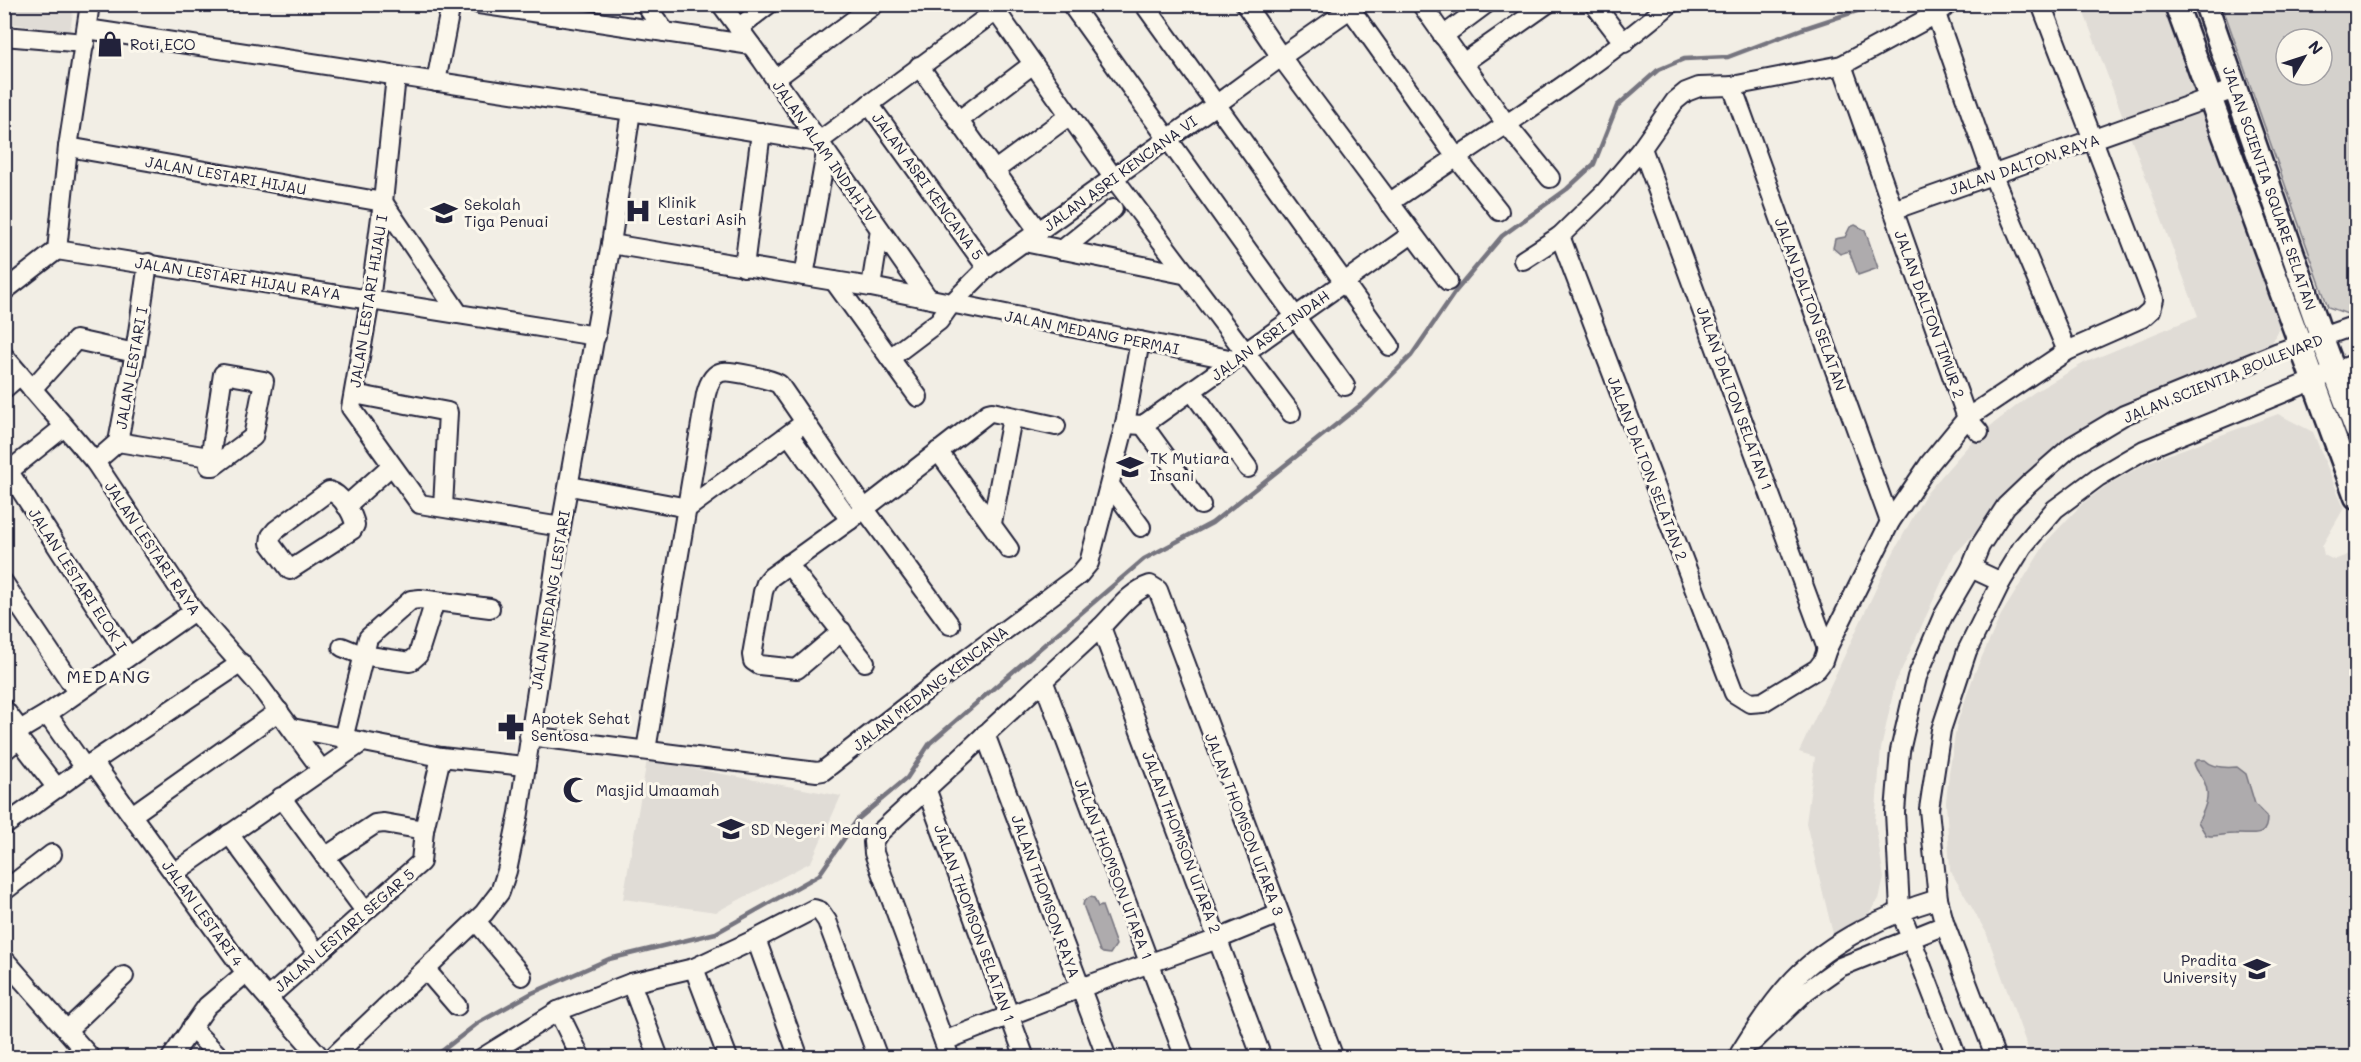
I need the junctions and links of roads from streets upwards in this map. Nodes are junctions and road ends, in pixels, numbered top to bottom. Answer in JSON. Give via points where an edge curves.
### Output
{"nodes":[{"id":1,"x":90,"y":4,"type":"edge"},
{"id":2,"x":450,"y":4,"type":"edge"},
{"id":3,"x":480,"y":4,"type":"edge"},
{"id":4,"x":645,"y":4,"type":"edge"},
{"id":5,"x":721,"y":4,"type":"edge"},
{"id":6,"x":769,"y":4,"type":"edge"},
{"id":7,"x":875,"y":4,"type":"edge"},
{"id":8,"x":1071,"y":4,"type":"edge"},
{"id":9,"x":1144,"y":4,"type":"edge"},
{"id":10,"x":1245,"y":4,"type":"edge"},
{"id":11,"x":1421,"y":4,"type":"edge"},
{"id":12,"x":1486,"y":4,"type":"edge"},
{"id":13,"x":1547,"y":4,"type":"edge"},
{"id":14,"x":1594,"y":4,"type":"edge"},
{"id":15,"x":1670,"y":4,"type":"edge"},
{"id":16,"x":2041,"y":4,"type":"edge"},
{"id":17,"x":2176,"y":4,"type":"edge"},
{"id":18,"x":2206,"y":4,"type":"edge"},
{"id":19,"x":1351,"y":6,"type":"edge"},
{"id":20,"x":1000,"y":7,"type":"edge"},
{"id":21,"x":1943,"y":9,"type":"edge"},
{"id":22,"x":568,"y":12,"type":"edge"},
{"id":23,"x":738,"y":28,"type":"junction"},
{"id":24,"x":665,"y":32,"type":"junction"},
{"id":25,"x":4,"y":36,"type":"edge"},
{"id":26,"x":86,"y":36,"type":"junction"},
{"id":27,"x":1443,"y":36,"type":"junction"},
{"id":28,"x":1624,"y":44,"type":"junction"},
{"id":29,"x":751,"y":45,"type":"junction"},
{"id":30,"x":1288,"y":52,"type":"junction"},
{"id":31,"x":1463,"y":63,"type":"junction"},
{"id":32,"x":1034,"y":64,"type":"junction"},
{"id":33,"x":1842,"y":65,"type":"junction"},
{"id":34,"x":922,"y":70,"type":"junction"},
{"id":35,"x":396,"y":76,"type":"junction"},
{"id":36,"x":775,"y":79,"type":"junction"},
{"id":37,"x":435,"y":82,"type":"junction"},
{"id":38,"x":1732,"y":86,"type":"junction"},
{"id":39,"x":2235,"y":89,"type":"junction"},
{"id":40,"x":2210,"y":99,"type":"junction"},
{"id":41,"x":1218,"y":104,"type":"junction"},
{"id":42,"x":869,"y":105,"type":"junction"},
{"id":43,"x":631,"y":111,"type":"junction"},
{"id":44,"x":1070,"y":115,"type":"junction"},
{"id":45,"x":958,"y":121,"type":"junction"},
{"id":46,"x":1507,"y":125,"type":"junction"},
{"id":47,"x":761,"y":132,"type":"junction"},
{"id":48,"x":1164,"y":136,"type":"junction"},
{"id":49,"x":2092,"y":141,"type":"junction"},
{"id":50,"x":68,"y":147,"type":"junction"},
{"id":51,"x":822,"y":148,"type":"junction"},
{"id":52,"x":1642,"y":148,"type":"junction"},
{"id":53,"x":1456,"y":157,"type":"junction"},
{"id":54,"x":994,"y":171,"type":"junction"},
{"id":55,"x":1993,"y":176,"type":"junction"},
{"id":56,"x":1113,"y":177,"type":"junction"},
{"id":57,"x":1550,"y":178,"type":"dead end"},
{"id":58,"x":383,"y":202,"type":"junction"},
{"id":59,"x":1389,"y":203,"type":"junction"},
{"id":60,"x":1113,"y":208,"type":"dead end"},
{"id":61,"x":1893,"y":210,"type":"junction"},
{"id":62,"x":1499,"y":212,"type":"dead end"},
{"id":63,"x":880,"y":230,"type":"junction"},
{"id":64,"x":1412,"y":234,"type":"junction"},
{"id":65,"x":1560,"y":236,"type":"junction"},
{"id":66,"x":1031,"y":237,"type":"junction"},
{"id":67,"x":611,"y":244,"type":"junction"},
{"id":68,"x":57,"y":250,"type":"junction"},
{"id":69,"x":1062,"y":250,"type":"junction"},
{"id":70,"x":1523,"y":260,"type":"dead end"},
{"id":71,"x":148,"y":263,"type":"junction"},
{"id":72,"x":744,"y":267,"type":"junction"},
{"id":73,"x":987,"y":268,"type":"junction"},
{"id":74,"x":1188,"y":275,"type":"junction"},
{"id":75,"x":804,"y":276,"type":"junction"},
{"id":76,"x":1448,"y":281,"type":"dead end"},
{"id":77,"x":834,"y":282,"type":"junction"},
{"id":78,"x":1347,"y":284,"type":"junction"},
{"id":79,"x":872,"y":287,"type":"junction"},
{"id":80,"x":4,"y":291,"type":"edge"},
{"id":81,"x":928,"y":298,"type":"junction"},
{"id":82,"x":370,"y":300,"type":"junction"},
{"id":83,"x":951,"y":304,"type":"junction"},
{"id":84,"x":459,"y":314,"type":"junction"},
{"id":85,"x":1294,"y":316,"type":"junction"},
{"id":86,"x":2356,"y":325,"type":"edge"},
{"id":87,"x":596,"y":336,"type":"junction"},
{"id":88,"x":2322,"y":338,"type":"junction"},
{"id":89,"x":1140,"y":341,"type":"junction"},
{"id":90,"x":2300,"y":344,"type":"junction"},
{"id":91,"x":1390,"y":346,"type":"dead end"},
{"id":92,"x":2067,"y":351,"type":"junction"},
{"id":93,"x":135,"y":353,"type":"junction"},
{"id":94,"x":1242,"y":354,"type":"junction"},
{"id":95,"x":4,"y":356,"type":"edge"},
{"id":96,"x":890,"y":358,"type":"junction"},
{"id":97,"x":2356,"y":363,"type":"edge"},
{"id":98,"x":2335,"y":371,"type":"junction"},
{"id":99,"x":26,"y":382,"type":"junction"},
{"id":100,"x":2314,"y":382,"type":"junction"},
{"id":101,"x":1345,"y":386,"type":"dead end"},
{"id":102,"x":4,"y":389,"type":"edge"},
{"id":103,"x":1192,"y":391,"type":"junction"},
{"id":104,"x":354,"y":394,"type":"junction"},
{"id":105,"x":918,"y":397,"type":"dead end"},
{"id":106,"x":1291,"y":413,"type":"dead end"},
{"id":107,"x":1012,"y":418,"type":"junction"},
{"id":108,"x":804,"y":423,"type":"junction"},
{"id":109,"x":1125,"y":424,"type":"junction"},
{"id":110,"x":1143,"y":424,"type":"junction"},
{"id":111,"x":1973,"y":425,"type":"junction"},
{"id":112,"x":1056,"y":426,"type":"dead end"},
{"id":113,"x":64,"y":427,"type":"junction"},
{"id":114,"x":2356,"y":429,"type":"edge"},
{"id":115,"x":789,"y":435,"type":"junction"},
{"id":116,"x":118,"y":442,"type":"junction"},
{"id":117,"x":938,"y":451,"type":"junction"},
{"id":118,"x":209,"y":457,"type":"junction"},
{"id":119,"x":95,"y":462,"type":"junction"},
{"id":120,"x":391,"y":466,"type":"junction"},
{"id":121,"x":1248,"y":468,"type":"dead end"},
{"id":122,"x":7,"y":474,"type":"edge"},
{"id":123,"x":1110,"y":485,"type":"junction"},
{"id":124,"x":570,"y":486,"type":"junction"},
{"id":125,"x":2356,"y":497,"type":"edge"},
{"id":126,"x":1201,"y":505,"type":"dead end"},
{"id":127,"x":346,"y":506,"type":"junction"},
{"id":128,"x":443,"y":507,"type":"junction"},
{"id":129,"x":688,"y":508,"type":"junction"},
{"id":130,"x":864,"y":508,"type":"junction"},
{"id":131,"x":850,"y":520,"type":"junction"},
{"id":132,"x":1890,"y":522,"type":"junction"},
{"id":133,"x":992,"y":523,"type":"junction"},
{"id":134,"x":561,"y":527,"type":"junction"},
{"id":135,"x":1141,"y":527,"type":"dead end"},
{"id":136,"x":1010,"y":549,"type":"dead end"},
{"id":137,"x":788,"y":564,"type":"junction"},
{"id":138,"x":1971,"y":568,"type":"junction"},
{"id":139,"x":2001,"y":582,"type":"junction"},
{"id":140,"x":4,"y":583,"type":"edge"},
{"id":141,"x":435,"y":601,"type":"junction"},
{"id":142,"x":490,"y":608,"type":"dead end"},
{"id":143,"x":194,"y":611,"type":"junction"},
{"id":144,"x":950,"y":625,"type":"dead end"},
{"id":145,"x":1101,"y":627,"type":"junction"},
{"id":146,"x":842,"y":631,"type":"junction"},
{"id":147,"x":342,"y":647,"type":"dead end"},
{"id":148,"x":1827,"y":649,"type":"junction"},
{"id":149,"x":362,"y":655,"type":"junction"},
{"id":150,"x":128,"y":656,"type":"junction"},
{"id":151,"x":866,"y":662,"type":"dead end"},
{"id":152,"x":241,"y":663,"type":"junction"},
{"id":153,"x":1043,"y":680,"type":"junction"},
{"id":154,"x":77,"y":692,"type":"junction"},
{"id":155,"x":4,"y":709,"type":"edge"},
{"id":156,"x":279,"y":711,"type":"junction"},
{"id":157,"x":47,"y":714,"type":"junction"},
{"id":158,"x":291,"y":728,"type":"junction"},
{"id":159,"x":985,"y":734,"type":"junction"},
{"id":160,"x":20,"y":735,"type":"junction"},
{"id":161,"x":529,"y":736,"type":"junction"},
{"id":162,"x":343,"y":739,"type":"junction"},
{"id":163,"x":361,"y":743,"type":"junction"},
{"id":164,"x":646,"y":750,"type":"junction"},
{"id":165,"x":4,"y":751,"type":"edge"},
{"id":166,"x":441,"y":757,"type":"junction"},
{"id":167,"x":89,"y":765,"type":"junction"},
{"id":168,"x":524,"y":766,"type":"junction"},
{"id":169,"x":321,"y":769,"type":"junction"},
{"id":170,"x":57,"y":788,"type":"junction"},
{"id":171,"x":926,"y":788,"type":"junction"},
{"id":172,"x":281,"y":797,"type":"junction"},
{"id":173,"x":132,"y":815,"type":"junction"},
{"id":174,"x":4,"y":826,"type":"edge"},
{"id":175,"x":424,"y":830,"type":"junction"},
{"id":176,"x":229,"y":834,"type":"junction"},
{"id":177,"x":52,"y":854,"type":"dead end"},
{"id":178,"x":325,"y":857,"type":"junction"},
{"id":179,"x":174,"y":873,"type":"junction"},
{"id":180,"x":4,"y":891,"type":"edge"},
{"id":181,"x":1938,"y":899,"type":"junction"},
{"id":182,"x":1900,"y":910,"type":"junction"},
{"id":183,"x":364,"y":911,"type":"junction"},
{"id":184,"x":1279,"y":914,"type":"junction"},
{"id":185,"x":476,"y":921,"type":"junction"},
{"id":186,"x":1945,"y":925,"type":"junction"},
{"id":187,"x":756,"y":939,"type":"junction"},
{"id":188,"x":1218,"y":939,"type":"junction"},
{"id":189,"x":1911,"y":940,"type":"junction"},
{"id":190,"x":317,"y":953,"type":"junction"},
{"id":191,"x":4,"y":958,"type":"edge"},
{"id":192,"x":1150,"y":964,"type":"junction"},
{"id":193,"x":694,"y":968,"type":"junction"},
{"id":194,"x":426,"y":970,"type":"junction"},
{"id":195,"x":246,"y":973,"type":"junction"},
{"id":196,"x":124,"y":976,"type":"dead end"},
{"id":197,"x":522,"y":976,"type":"dead end"},
{"id":198,"x":631,"y":984,"type":"junction"},
{"id":199,"x":1080,"y":988,"type":"junction"},
{"id":200,"x":269,"y":997,"type":"junction"},
{"id":201,"x":457,"y":1006,"type":"dead end"},
{"id":202,"x":558,"y":1011,"type":"junction"},
{"id":203,"x":1010,"y":1016,"type":"junction"},
{"id":204,"x":191,"y":1028,"type":"junction"},
{"id":205,"x":67,"y":1030,"type":"junction"},
{"id":206,"x":947,"y":1049,"type":"edge"},
{"id":207,"x":81,"y":1054,"type":"edge"},
{"id":208,"x":1737,"y":1055,"type":"edge"},
{"id":209,"x":486,"y":1056,"type":"edge"},
{"id":210,"x":171,"y":1058,"type":"edge"},
{"id":211,"x":221,"y":1058,"type":"edge"},
{"id":212,"x":321,"y":1058,"type":"edge"},
{"id":213,"x":332,"y":1058,"type":"edge"},
{"id":214,"x":581,"y":1058,"type":"edge"},
{"id":215,"x":659,"y":1058,"type":"edge"},
{"id":216,"x":728,"y":1058,"type":"edge"},
{"id":217,"x":799,"y":1058,"type":"edge"},
{"id":218,"x":878,"y":1058,"type":"edge"},
{"id":219,"x":1025,"y":1058,"type":"edge"},
{"id":220,"x":1107,"y":1058,"type":"edge"},
{"id":221,"x":1185,"y":1058,"type":"edge"},
{"id":222,"x":1262,"y":1058,"type":"edge"},
{"id":223,"x":1334,"y":1058,"type":"edge"},
{"id":224,"x":1958,"y":1058,"type":"edge"},
{"id":225,"x":1996,"y":1058,"type":"edge"}],
"edges":[{"from":1,"to":26,"type":"street"},
{"from":2,"to":37,"type":"street"},
{"from":3,"to":22,"type":"street"},
{"from":4,"to":24,"type":"street"},
{"from":5,"to":23,"type":"street","name":"JALAN ALAM INDAH IV"},
{"from":6,"to":23,"type":"street"},
{"from":7,"to":36,"type":"street"},
{"from":8,"to":48,"type":"street"},
{"from":9,"to":41,"type":"street"},
{"from":10,"to":30,"type":"street"},
{"from":11,"to":27,"type":"street"},
{"from":12,"to":27,"type":"street"},
{"from":13,"to":31,"type":"street"},
{"from":14,"to":28,"type":"street"},
{"from":15,"to":28,"type":"street"},
{"from":16,"to":49,"type":"street"},
{"from":17,"to":40,"type":"street","name":"JALAN SCIENTIA SQUARE SELATAN"},
{"from":18,"to":39,"type":"street","name":"JALAN SCIENTIA SQUARE SELATAN"},
{"from":19,"to":30,"type":"street","name":"JALAN ASRI KENCANA VI"},
{"from":19,"to":53,"type":"street"},
{"from":20,"to":32,"type":"street"},
{"from":20,"to":34,"type":"street"},
{"from":21,"to":33,"type":"street"},
{"from":21,"to":55,"type":"street"},
{"from":22,"to":24,"type":"street"},
{"from":23,"to":29,"type":"street","name":"JALAN ALAM INDAH IV"},
{"from":24,"to":29,"type":"street"},
{"from":25,"to":26,"type":"street"},
{"from":26,"to":35,"type":"street"},
{"from":26,"to":50,"type":"street"},
{"from":27,"to":31,"type":"street"},
{"from":28,"to":46,"type":"street"},
{"from":29,"to":36,"type":"street","name":"JALAN ALAM INDAH IV"},
{"from":30,"to":41,"type":"street","name":"JALAN ASRI KENCANA VI"},
{"from":30,"to":59,"type":"street"},
{"from":31,"to":46,"type":"street"},
{"from":32,"to":44,"type":"street"},
{"from":32,"to":45,"type":"street"},
{"from":33,"to":38,"type":"street"},
{"from":33,"to":61,"type":"street","name":"JALAN DALTON TIMUR 2"},
{"from":34,"to":42,"type":"street"},
{"from":34,"to":45,"type":"street"},
{"from":35,"to":37,"type":"street"},
{"from":35,"to":58,"type":"street","name":"JALAN LESTARI HIJAU I"},
{"from":36,"to":51,"type":"street","name":"JALAN ALAM INDAH IV"},
{"from":37,"to":43,"type":"street"},
{"from":38,"to":52,"type":"street","via":[[1699,87],[1686,92],[1675,100]]},
{"from":38,"to":132,"type":"street","name":"JALAN DALTON SELATAN"},
{"from":39,"to":40,"type":"street","name":"JALAN DALTON RAYA"},
{"from":39,"to":88,"type":"street","name":"JALAN SCIENTIA SQUARE SELATAN"},
{"from":40,"to":49,"type":"street","name":"JALAN DALTON RAYA"},
{"from":40,"to":90,"type":"street","name":"JALAN SCIENTIA SQUARE SELATAN"},
{"from":41,"to":48,"type":"street","name":"JALAN ASRI KENCANA VI"},
{"from":41,"to":78,"type":"street"},
{"from":42,"to":51,"type":"street"},
{"from":42,"to":73,"type":"street","name":"JALAN ASRI KENCANA 5"},
{"from":43,"to":47,"type":"street"},
{"from":43,"to":67,"type":"street","name":"JALAN MEDANG LESTARI"},
{"from":44,"to":54,"type":"street"},
{"from":44,"to":56,"type":"street"},
{"from":45,"to":54,"type":"street"},
{"from":46,"to":53,"type":"street"},
{"from":46,"to":57,"type":"street"},
{"from":47,"to":51,"type":"street"},
{"from":47,"to":72,"type":"street"},
{"from":48,"to":56,"type":"street","name":"JALAN ASRI KENCANA VI"},
{"from":48,"to":85,"type":"street"},
{"from":49,"to":55,"type":"street","name":"JALAN DALTON RAYA"},
{"from":49,"to":92,"type":"street","via":[[2154,299],[2151,310],[2142,318]]},
{"from":50,"to":58,"type":"street","name":"JALAN LESTARI HIJAU"},
{"from":50,"to":68,"type":"street"},
{"from":51,"to":63,"type":"street","name":"JALAN ALAM INDAH IV"},
{"from":51,"to":75,"type":"street"},
{"from":52,"to":65,"type":"street"},
{"from":52,"to":148,"type":"street","name":"JALAN DALTON SELATAN 1"},
{"from":53,"to":59,"type":"street"},
{"from":53,"to":62,"type":"street"},
{"from":54,"to":66,"type":"street"},
{"from":55,"to":61,"type":"street","name":"JALAN DALTON RAYA"},
{"from":55,"to":92,"type":"street"},
{"from":56,"to":66,"type":"street","name":"JALAN ASRI KENCANA VI"},
{"from":56,"to":74,"type":"street"},
{"from":58,"to":82,"type":"street","name":"JALAN LESTARI HIJAU I"},
{"from":58,"to":84,"type":"street"},
{"from":59,"to":64,"type":"street"},
{"from":60,"to":69,"type":"street"},
{"from":61,"to":111,"type":"street","name":"JALAN DALTON TIMUR 2"},
{"from":63,"to":79,"type":"street"},
{"from":63,"to":81,"type":"street","name":"JALAN ALAM INDAH IV"},
{"from":64,"to":76,"type":"street"},
{"from":64,"to":78,"type":"street","name":"JALAN ASRI INDAH"},
{"from":65,"to":70,"type":"street"},
{"from":65,"to":148,"type":"street","name":"JALAN DALTON SELATAN 2","via":[[1734,693],[1750,704],[1763,702],[1818,669]]},
{"from":66,"to":69,"type":"street"},
{"from":66,"to":73,"type":"street","name":"JALAN ASRI KENCANA VI"},
{"from":67,"to":72,"type":"street","name":"JALAN MEDANG PERMAI"},
{"from":67,"to":87,"type":"street","name":"JALAN MEDANG LESTARI"},
{"from":68,"to":71,"type":"street","name":"JALAN LESTARI HIJAU RAYA"},
{"from":68,"to":80,"type":"street"},
{"from":69,"to":74,"type":"street"},
{"from":71,"to":82,"type":"street","name":"JALAN LESTARI HIJAU RAYA"},
{"from":71,"to":93,"type":"street","name":"JALAN LESTARI I"},
{"from":72,"to":75,"type":"street","name":"JALAN MEDANG PERMAI"},
{"from":73,"to":83,"type":"street","name":"JALAN ASRI KENCANA VI"},
{"from":74,"to":94,"type":"street"},
{"from":75,"to":77,"type":"street","name":"JALAN MEDANG PERMAI"},
{"from":77,"to":79,"type":"street","name":"JALAN MEDANG PERMAI"},
{"from":77,"to":96,"type":"street"},
{"from":78,"to":85,"type":"street","name":"JALAN ASRI INDAH"},
{"from":78,"to":91,"type":"street"},
{"from":79,"to":81,"type":"street","name":"JALAN MEDANG PERMAI"},
{"from":81,"to":83,"type":"street","name":"JALAN MEDANG PERMAI"},
{"from":82,"to":84,"type":"street","name":"JALAN LESTARI HIJAU RAYA"},
{"from":82,"to":104,"type":"street","name":"JALAN LESTARI HIJAU I"},
{"from":83,"to":89,"type":"street","name":"JALAN MEDANG PERMAI"},
{"from":83,"to":96,"type":"street","via":[[939,321]]},
{"from":84,"to":87,"type":"street","name":"JALAN LESTARI HIJAU RAYA"},
{"from":85,"to":94,"type":"street","name":"JALAN ASRI INDAH"},
{"from":85,"to":101,"type":"street"},
{"from":86,"to":88,"type":"street","name":"JALAN SCIENTIA BOULEVARD"},
{"from":87,"to":124,"type":"street","name":"JALAN MEDANG LESTARI"},
{"from":88,"to":90,"type":"street","name":"JALAN SCIENTIA BOULEVARD"},
{"from":88,"to":98,"type":"street","name":"JALAN SCIENTIA SQUARE SELATAN"},
{"from":89,"to":94,"type":"street","name":"JALAN MEDANG PERMAI"},
{"from":89,"to":109,"type":"street","name":"JALAN MEDANG KENCANA"},
{"from":90,"to":100,"type":"street","name":"JALAN SCIENTIA SQUARE SELATAN"},
{"from":90,"to":138,"type":"street","name":"JALAN SCIENTIA BOULEVARD","via":[[2124,415],[2072,446],[2006,506]]},
{"from":92,"to":111,"type":"street"},
{"from":93,"to":99,"type":"street","via":[[76,340]]},
{"from":93,"to":116,"type":"street","name":"JALAN LESTARI I"},
{"from":94,"to":103,"type":"street","name":"JALAN ASRI INDAH"},
{"from":94,"to":106,"type":"street"},
{"from":95,"to":99,"type":"street","name":"JALAN LESTARI RAYA"},
{"from":96,"to":105,"type":"street"},
{"from":97,"to":98,"type":"street"},
{"from":98,"to":100,"type":"street"},
{"from":98,"to":114,"type":"street","name":"JALAN SCIENTIA SQUARE SELATAN"},
{"from":99,"to":102,"type":"street"},
{"from":99,"to":113,"type":"street","name":"JALAN LESTARI RAYA"},
{"from":100,"to":125,"type":"street","name":"JALAN SCIENTIA SQUARE SELATAN"},
{"from":100,"to":139,"type":"street","via":[[2144,450],[2098,477],[2055,509],[2023,546]]},
{"from":103,"to":110,"type":"street","name":"JALAN ASRI INDAH"},
{"from":103,"to":121,"type":"street"},
{"from":104,"to":120,"type":"street","name":"JALAN LESTARI HIJAU I","via":[[351,408]]},
{"from":104,"to":128,"type":"street","via":[[448,412]]},
{"from":107,"to":112,"type":"street"},
{"from":107,"to":117,"type":"street","via":[[988,413]]},
{"from":107,"to":133,"type":"street"},
{"from":108,"to":115,"type":"street"},
{"from":108,"to":129,"type":"street","via":[[779,384],[770,379],[723,372],[714,376],[706,394]]},
{"from":108,"to":130,"type":"street"},
{"from":109,"to":110,"type":"street"},
{"from":109,"to":123,"type":"street","name":"JALAN MEDANG KENCANA"},
{"from":110,"to":126,"type":"street"},
{"from":111,"to":132,"type":"street","via":[[1930,463]]},
{"from":113,"to":119,"type":"street","name":"JALAN LESTARI RAYA"},
{"from":113,"to":122,"type":"street"},
{"from":115,"to":129,"type":"street"},
{"from":115,"to":131,"type":"street"},
{"from":116,"to":118,"type":"street"},
{"from":116,"to":119,"type":"street","name":"JALAN LESTARI I"},
{"from":117,"to":130,"type":"street"},
{"from":117,"to":133,"type":"street"},
{"from":118,"to":118,"type":"street","via":[[209,466],[214,466],[253,437],[263,380],[223,374]]},
{"from":119,"to":143,"type":"street","name":"JALAN LESTARI RAYA"},
{"from":120,"to":127,"type":"street"},
{"from":120,"to":128,"type":"street","name":"JALAN LESTARI HIJAU I","via":[[420,504]]},
{"from":122,"to":150,"type":"street","name":"JALAN LESTARI ELOK I"},
{"from":123,"to":135,"type":"street"},
{"from":123,"to":164,"type":"street","name":"JALAN MEDANG KENCANA","via":[[1089,563],[1079,575],[823,771]]},
{"from":124,"to":129,"type":"street"},
{"from":124,"to":134,"type":"street","name":"JALAN MEDANG LESTARI"},
{"from":127,"to":127,"type":"street","via":[[329,491],[276,530],[270,543],[290,570],[352,530],[354,519]]},
{"from":128,"to":134,"type":"street","name":"JALAN LESTARI HIJAU I"},
{"from":129,"to":164,"type":"street"},
{"from":130,"to":131,"type":"street"},
{"from":130,"to":144,"type":"street"},
{"from":131,"to":137,"type":"street"},
{"from":132,"to":148,"type":"street"},
{"from":133,"to":136,"type":"street"},
{"from":134,"to":161,"type":"street","name":"JALAN MEDANG LESTARI"},
{"from":137,"to":146,"type":"street"},
{"from":137,"to":146,"type":"street","via":[[766,583],[753,661],[796,669]]},
{"from":138,"to":139,"type":"street"},
{"from":138,"to":182,"type":"street","name":"JALAN SCIENTIA BOULEVARD","via":[[1943,616],[1917,677],[1906,720],[1895,812]]},
{"from":139,"to":181,"type":"street","via":[[1966,651],[1941,730],[1929,809]]},
{"from":140,"to":154,"type":"street"},
{"from":141,"to":142,"type":"street"},
{"from":141,"to":149,"type":"street","via":[[411,600],[368,638]]},
{"from":141,"to":149,"type":"street","via":[[415,660]]},
{"from":143,"to":150,"type":"street"},
{"from":143,"to":152,"type":"street","name":"JALAN LESTARI RAYA"},
{"from":145,"to":153,"type":"street"},
{"from":145,"to":184,"type":"street","name":"JALAN THOMSON UTARA 3","via":[[1143,587],[1150,585],[1158,590]]},
{"from":145,"to":188,"type":"street","name":"JALAN THOMSON UTARA 2"},
{"from":146,"to":151,"type":"street"},
{"from":147,"to":149,"type":"street"},
{"from":149,"to":162,"type":"street"},
{"from":150,"to":154,"type":"street"},
{"from":152,"to":156,"type":"street","name":"JALAN LESTARI RAYA"},
{"from":152,"to":167,"type":"street"},
{"from":153,"to":159,"type":"street"},
{"from":153,"to":192,"type":"street","name":"JALAN THOMSON UTARA 1"},
{"from":154,"to":157,"type":"street"},
{"from":155,"to":160,"type":"street"},
{"from":156,"to":158,"type":"street","name":"JALAN LESTARI RAYA"},
{"from":156,"to":173,"type":"street"},
{"from":157,"to":160,"type":"street"},
{"from":157,"to":167,"type":"street","name":"JALAN LESTARI 4"},
{"from":158,"to":162,"type":"street"},
{"from":158,"to":169,"type":"street","name":"JALAN LESTARI RAYA"},
{"from":159,"to":171,"type":"street"},
{"from":159,"to":199,"type":"street","name":"JALAN THOMSON RAYA"},
{"from":160,"to":165,"type":"street"},
{"from":160,"to":170,"type":"street"},
{"from":161,"to":164,"type":"street","name":"JALAN MEDANG KENCANA"},
{"from":161,"to":168,"type":"street","name":"JALAN MEDANG LESTARI"},
{"from":162,"to":163,"type":"street"},
{"from":163,"to":166,"type":"street"},
{"from":163,"to":169,"type":"street"},
{"from":166,"to":168,"type":"street"},
{"from":166,"to":175,"type":"street","name":"JALAN LESTARI SEGAR 5"},
{"from":167,"to":170,"type":"street"},
{"from":167,"to":173,"type":"street","name":"JALAN LESTARI 4"},
{"from":168,"to":185,"type":"street","name":"JALAN MEDANG LESTARI","via":[[507,871],[498,895]]},
{"from":169,"to":172,"type":"street"},
{"from":170,"to":174,"type":"street"},
{"from":171,"to":203,"type":"street","name":"JALAN THOMSON SELATAN 1"},
{"from":171,"to":206,"type":"street","via":[[873,842]]},
{"from":172,"to":176,"type":"street"},
{"from":172,"to":178,"type":"street"},
{"from":173,"to":179,"type":"street","name":"JALAN LESTARI 4"},
{"from":175,"to":178,"type":"street","via":[[375,824]]},
{"from":175,"to":183,"type":"street","name":"JALAN LESTARI SEGAR 5","via":[[421,862]]},
{"from":176,"to":179,"type":"street"},
{"from":176,"to":190,"type":"street"},
{"from":177,"to":180,"type":"street"},
{"from":178,"to":183,"type":"street"},
{"from":179,"to":195,"type":"street","name":"JALAN LESTARI 4"},
{"from":181,"to":182,"type":"street"},
{"from":181,"to":186,"type":"street"},
{"from":182,"to":189,"type":"street","name":"JALAN SCIENTIA BOULEVARD"},
{"from":182,"to":208,"type":"street","via":[[1829,949],[1795,978]]},
{"from":183,"to":190,"type":"street","name":"JALAN LESTARI SEGAR 5"},
{"from":184,"to":188,"type":"street"},
{"from":184,"to":223,"type":"street","name":"JALAN THOMSON UTARA 3"},
{"from":185,"to":194,"type":"street","name":"JALAN MEDANG LESTARI"},
{"from":185,"to":197,"type":"street"},
{"from":186,"to":189,"type":"street"},
{"from":186,"to":225,"type":"street"},
{"from":187,"to":193,"type":"street"},
{"from":187,"to":217,"type":"street"},
{"from":187,"to":218,"type":"street","via":[[810,909],[820,911]]},
{"from":188,"to":192,"type":"street"},
{"from":188,"to":222,"type":"street","name":"JALAN THOMSON UTARA 2"},
{"from":189,"to":208,"type":"street","via":[[1840,967],[1806,991]]},
{"from":189,"to":224,"type":"street","name":"JALAN SCIENTIA BOULEVARD"},
{"from":190,"to":200,"type":"street","name":"JALAN LESTARI SEGAR 5"},
{"from":191,"to":205,"type":"street"},
{"from":192,"to":199,"type":"street"},
{"from":192,"to":221,"type":"street","name":"JALAN THOMSON UTARA 1"},
{"from":193,"to":198,"type":"street"},
{"from":193,"to":216,"type":"street"},
{"from":194,"to":201,"type":"street"},
{"from":194,"to":213,"type":"street","name":"JALAN MEDANG LESTARI"},
{"from":195,"to":200,"type":"street","name":"JALAN LESTARI 4"},
{"from":195,"to":204,"type":"street","via":[[207,1006]]},
{"from":196,"to":205,"type":"street"},
{"from":198,"to":202,"type":"street"},
{"from":198,"to":215,"type":"street"},
{"from":199,"to":203,"type":"street"},
{"from":199,"to":220,"type":"street","name":"JALAN THOMSON RAYA"},
{"from":200,"to":212,"type":"street","name":"JALAN LESTARI 4"},
{"from":202,"to":209,"type":"street"},
{"from":202,"to":214,"type":"street"},
{"from":203,"to":206,"type":"street"},
{"from":203,"to":219,"type":"street","name":"JALAN THOMSON SELATAN 1"},
{"from":204,"to":210,"type":"street"},
{"from":204,"to":211,"type":"street"},
{"from":205,"to":207,"type":"street"}]}
